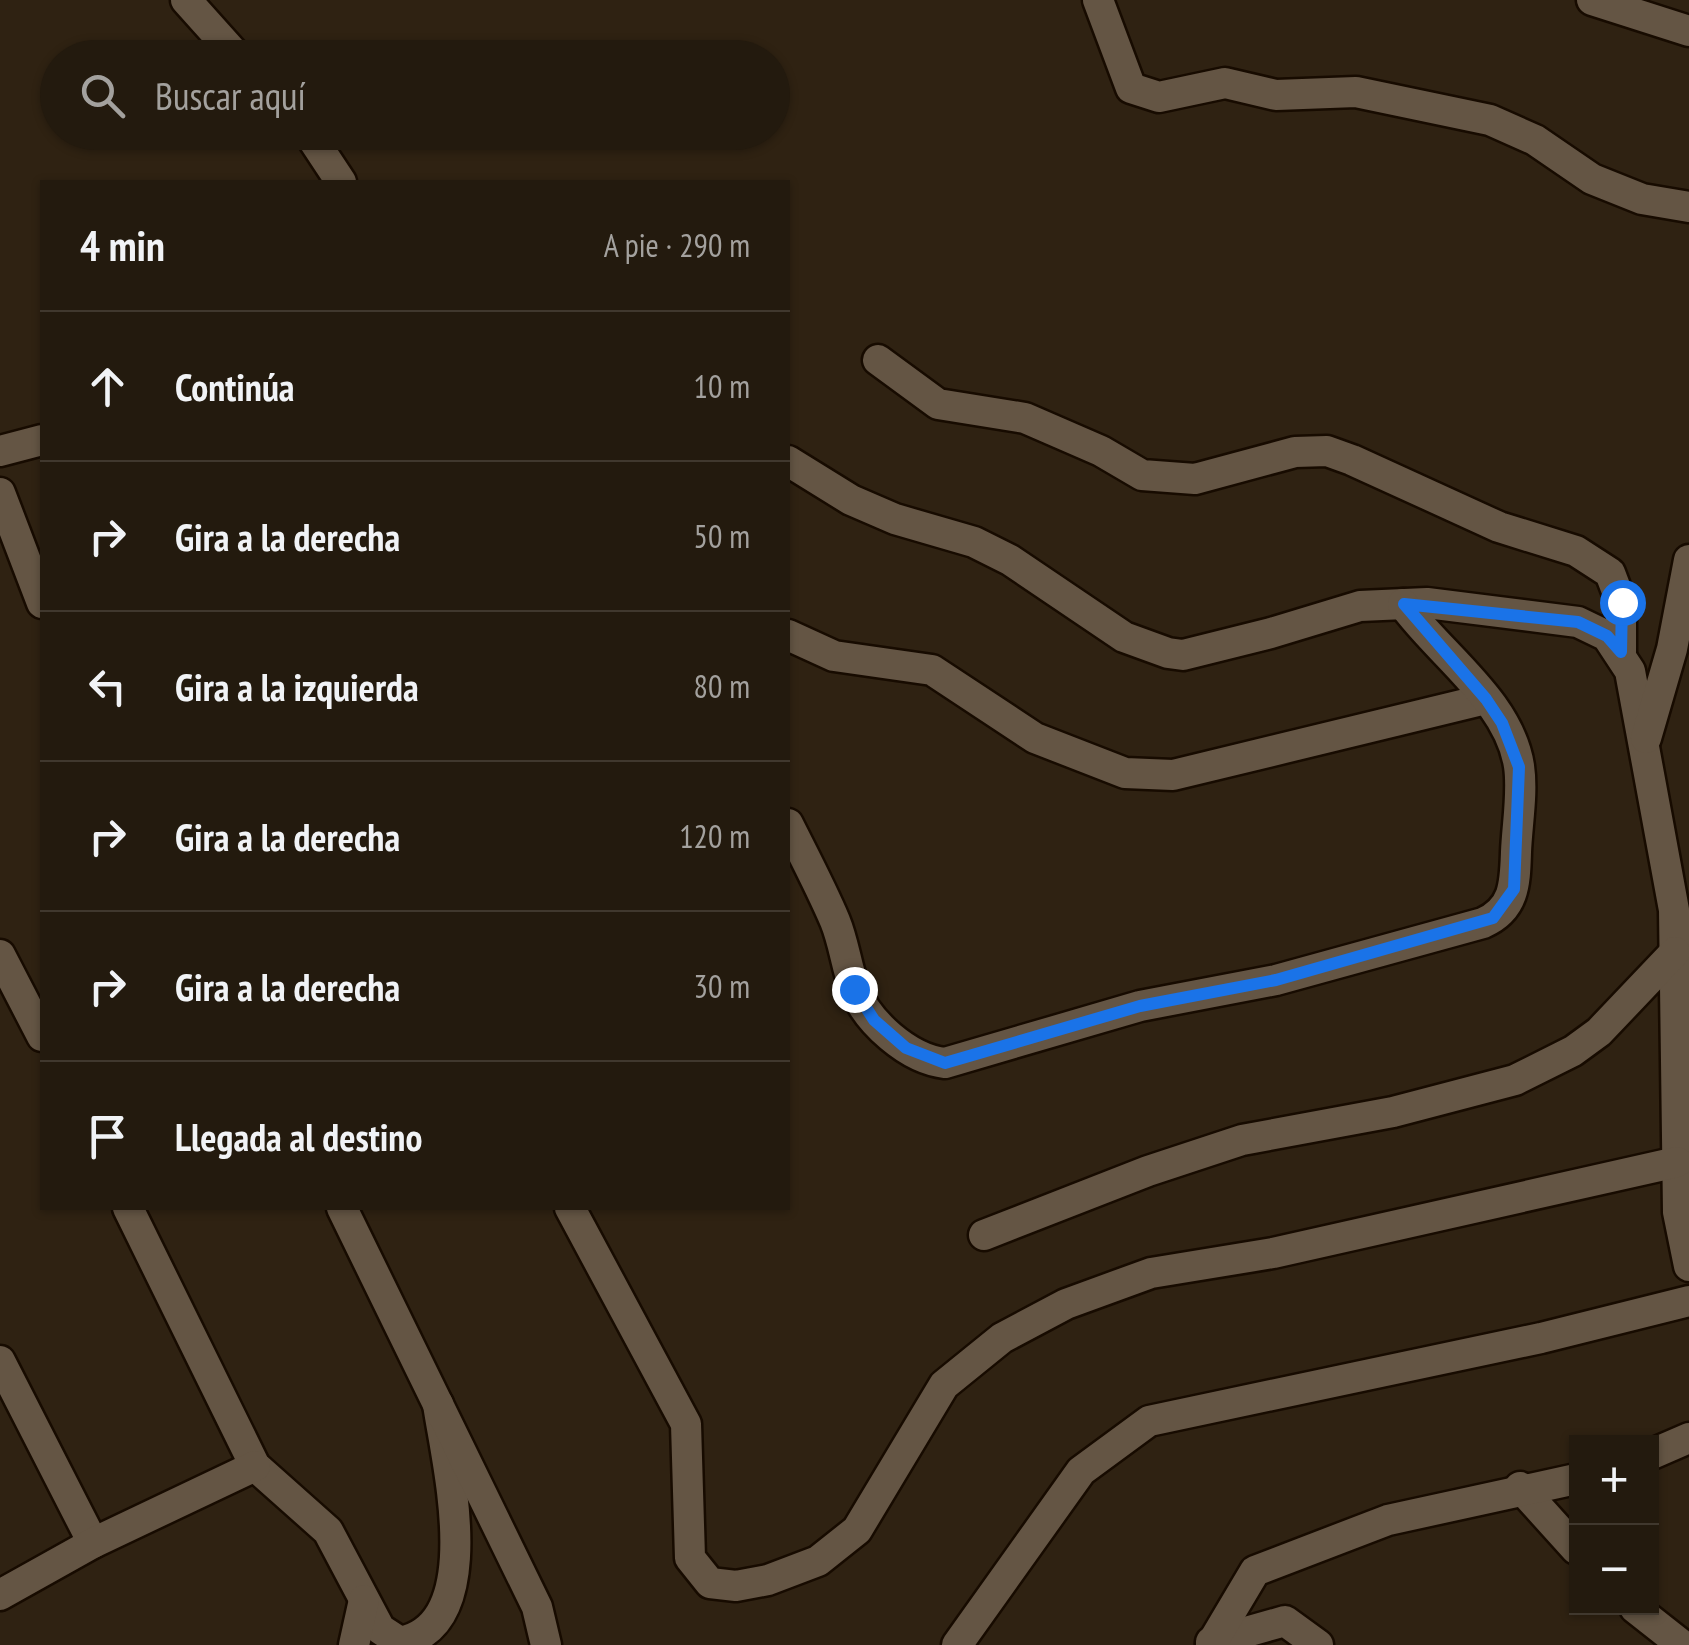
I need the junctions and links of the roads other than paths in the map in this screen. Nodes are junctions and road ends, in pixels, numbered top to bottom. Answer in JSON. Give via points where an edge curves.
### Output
{"nodes":[{"id":1,"x":186,"y":0,"type":"edge"},
{"id":2,"x":1098,"y":0,"type":"edge"},
{"id":3,"x":1592,"y":0,"type":"edge"},
{"id":4,"x":1689,"y":31,"type":"edge"},
{"id":5,"x":222,"y":40,"type":"edge"},
{"id":6,"x":320,"y":150,"type":"edge"},
{"id":7,"x":340,"y":180,"type":"edge"},
{"id":8,"x":1689,"y":207,"type":"edge"},
{"id":9,"x":878,"y":360,"type":"dead end"},
{"id":10,"x":40,"y":441,"type":"edge"},
{"id":11,"x":0,"y":451,"type":"edge"},
{"id":12,"x":790,"y":462,"type":"edge"},
{"id":13,"x":0,"y":493,"type":"edge"},
{"id":14,"x":1689,"y":560,"type":"edge"},
{"id":15,"x":40,"y":598,"type":"edge"},
{"id":16,"x":1404,"y":604,"type":"junction"},
{"id":17,"x":790,"y":637,"type":"edge"},
{"id":18,"x":1621,"y":652,"type":"junction"},
{"id":19,"x":1486,"y":699,"type":"junction"},
{"id":20,"x":1645,"y":740,"type":"junction"},
{"id":21,"x":790,"y":828,"type":"edge"},
{"id":22,"x":1675,"y":952,"type":"junction"},
{"id":23,"x":0,"y":955,"type":"edge"},
{"id":24,"x":40,"y":1032,"type":"edge"},
{"id":25,"x":1678,"y":1162,"type":"junction"},
{"id":26,"x":129,"y":1210,"type":"edge"},
{"id":27,"x":343,"y":1210,"type":"edge"},
{"id":28,"x":571,"y":1210,"type":"edge"},
{"id":29,"x":984,"y":1235,"type":"dead end"},
{"id":30,"x":1689,"y":1266,"type":"edge"},
{"id":31,"x":1689,"y":1301,"type":"edge"},
{"id":32,"x":0,"y":1361,"type":"edge"},
{"id":33,"x":438,"y":1404,"type":"junction"},
{"id":34,"x":1689,"y":1438,"type":"edge"},
{"id":35,"x":1659,"y":1451,"type":"edge"},
{"id":36,"x":255,"y":1466,"type":"junction"},
{"id":37,"x":1569,"y":1480,"type":"edge"},
{"id":38,"x":1520,"y":1488,"type":"junction"},
{"id":39,"x":1569,"y":1541,"type":"edge"},
{"id":40,"x":93,"y":1544,"type":"junction"},
{"id":41,"x":0,"y":1595,"type":"edge"},
{"id":42,"x":364,"y":1600,"type":"junction"},
{"id":43,"x":1645,"y":1615,"type":"edge"},
{"id":44,"x":1211,"y":1644,"type":"edge"},
{"id":45,"x":354,"y":1645,"type":"edge"},
{"id":46,"x":546,"y":1645,"type":"edge"},
{"id":47,"x":957,"y":1645,"type":"edge"},
{"id":48,"x":1318,"y":1645,"type":"edge"},
{"id":49,"x":1682,"y":1645,"type":"edge"}],
"edges":[{"from":1,"to":5,"type":"street"},
{"from":2,"to":8,"type":"street","via":[[1131,88],[1160,97],[1225,82],[1276,96],[1356,92],[1474,116],[1535,140],[1592,179],[1642,199]]},
{"from":3,"to":4,"type":"street"},
{"from":6,"to":7,"type":"street"},
{"from":9,"to":18,"type":"street","via":[[938,404],[1024,418],[1142,476],[1196,479],[1295,452],[1352,460],[1499,526],[1576,551],[1610,573],[1622,602]]},
{"from":10,"to":11,"type":"street"},
{"from":12,"to":16,"type":"street","via":[[866,506],[1010,560],[1154,650],[1183,655],[1360,606]]},
{"from":13,"to":15,"type":"street"},
{"from":14,"to":20,"type":"street"},
{"from":16,"to":18,"type":"street","via":[[1578,622],[1607,636]]},
{"from":16,"to":19,"type":"street"},
{"from":17,"to":19,"type":"street","via":[[834,656],[932,670],[1035,738],[1125,773],[1173,775]]},
{"from":18,"to":20,"type":"street"},
{"from":19,"to":21,"type":"street","via":[[1519,767],[1514,889],[1493,918],[1276,980],[1140,1006],[945,1063],[906,1048],[854,989],[847,951]]},
{"from":20,"to":22,"type":"street"},
{"from":22,"to":25,"type":"street"},
{"from":22,"to":29,"type":"street","via":[[1600,1032],[1514,1080],[1393,1112],[1242,1140]]},
{"from":23,"to":24,"type":"street"},
{"from":25,"to":28,"type":"street","via":[[1274,1253],[1151,1273],[1066,1304],[1002,1338],[944,1385],[856,1530],[818,1561],[736,1586],[710,1583],[690,1558],[686,1424]]},
{"from":25,"to":30,"type":"street","via":[[1678,1212]]},
{"from":26,"to":36,"type":"street"},
{"from":27,"to":33,"type":"street"},
{"from":31,"to":47,"type":"street","via":[[1149,1421],[1081,1471]]},
{"from":32,"to":40,"type":"street"},
{"from":33,"to":42,"type":"street","via":[[457,1536],[448,1598],[436,1625],[400,1642],[380,1628]]},
{"from":33,"to":46,"type":"street","via":[[538,1607]]},
{"from":34,"to":35,"type":"street"},
{"from":36,"to":40,"type":"street"},
{"from":36,"to":42,"type":"street","via":[[328,1531]]},
{"from":37,"to":38,"type":"street"},
{"from":38,"to":39,"type":"street"},
{"from":38,"to":44,"type":"street","via":[[1388,1520],[1255,1572]]},
{"from":40,"to":41,"type":"street"},
{"from":42,"to":45,"type":"street"},
{"from":43,"to":49,"type":"street"},
{"from":44,"to":48,"type":"street","via":[[1285,1621]]}]}
